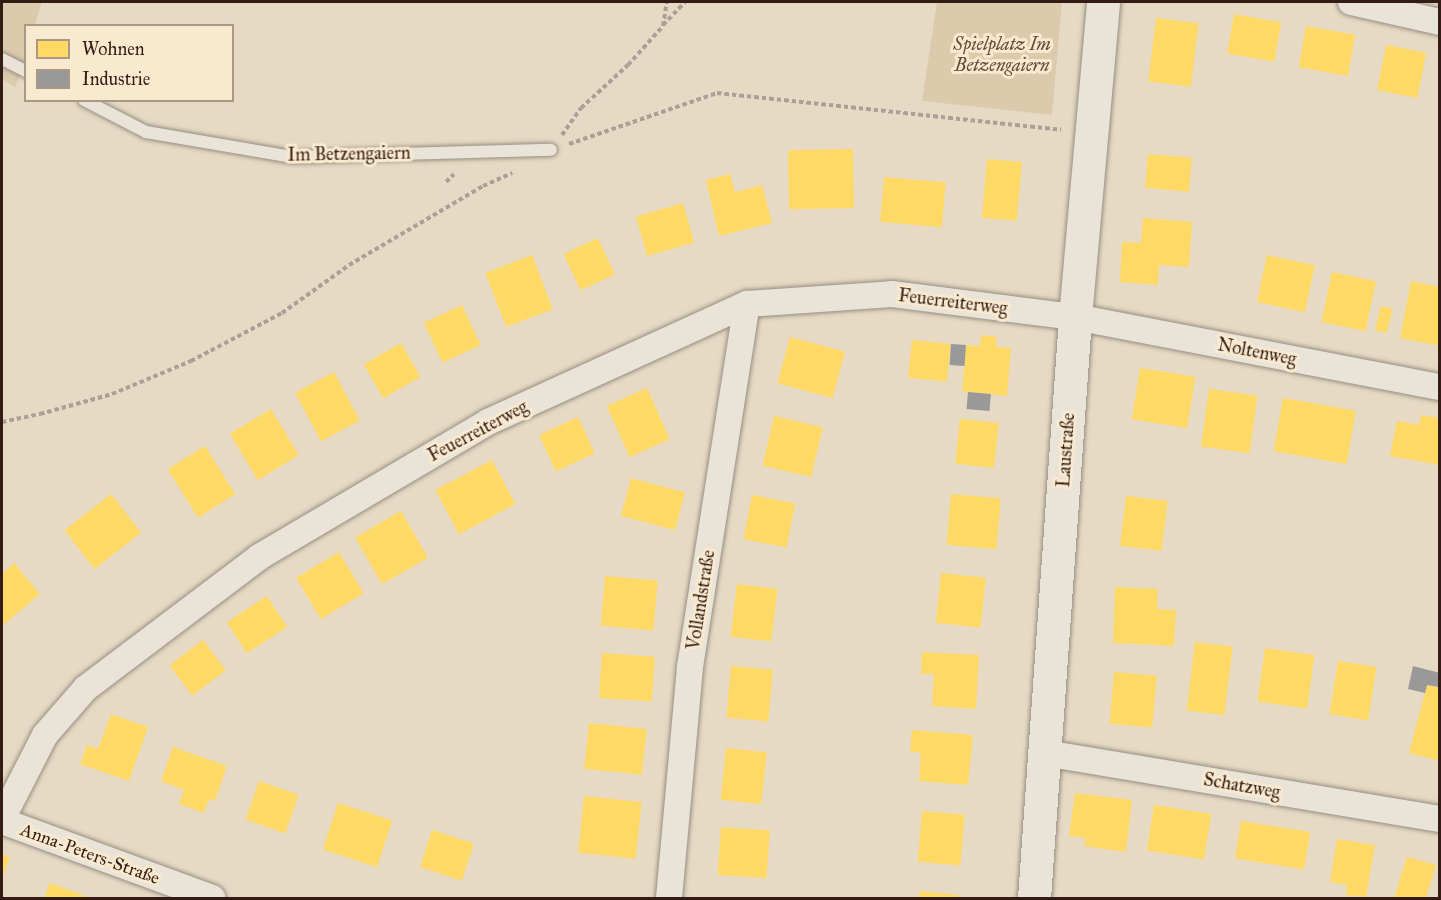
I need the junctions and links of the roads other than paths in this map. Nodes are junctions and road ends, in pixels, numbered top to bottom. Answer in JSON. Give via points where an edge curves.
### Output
{"nodes":[{"id":1,"x":1103,"y":2,"type":"edge"},
{"id":2,"x":1352,"y":2,"type":"edge"},
{"id":3,"x":1427,"y":13,"type":"edge"},
{"id":4,"x":2,"y":59,"type":"edge"},
{"id":5,"x":24,"y":70,"type":"edge"},
{"id":6,"x":88,"y":102,"type":"edge"},
{"id":7,"x":551,"y":150,"type":"road end"},
{"id":8,"x":747,"y":304,"type":"junction"},
{"id":9,"x":1075,"y":317,"type":"junction"},
{"id":10,"x":1440,"y":387,"type":"edge"},
{"id":11,"x":1045,"y":753,"type":"junction"},
{"id":12,"x":1440,"y":819,"type":"edge"},
{"id":13,"x":2,"y":820,"type":"edge"},
{"id":14,"x":212,"y":898,"type":"edge"},
{"id":15,"x":669,"y":898,"type":"edge"},
{"id":16,"x":1034,"y":898,"type":"edge"}],
"edges":[{"from":1,"to":9,"type":"street","name":"Laustraße"},
{"from":2,"to":3,"type":"street"},
{"from":4,"to":5,"type":"lane"},
{"from":6,"to":7,"type":"lane","name":"Im Betzengaiern","via":[[146,132],[293,157]]},
{"from":8,"to":9,"type":"street","name":"Feuerreiterweg","via":[[892,294]]},
{"from":8,"to":13,"type":"street","name":"Feuerreiterweg","via":[[488,422],[259,557],[86,688],[45,735]]},
{"from":8,"to":15,"type":"street","name":"Vollandstraße","via":[[690,667]]},
{"from":9,"to":10,"type":"street","name":"Noltenweg"},
{"from":9,"to":11,"type":"street","name":"Laustraße"},
{"from":11,"to":12,"type":"street","name":"Schatzweg"},
{"from":11,"to":16,"type":"street","name":"Laustraße"},
{"from":13,"to":14,"type":"street","name":"Anna-Peters-Straße"}]}
